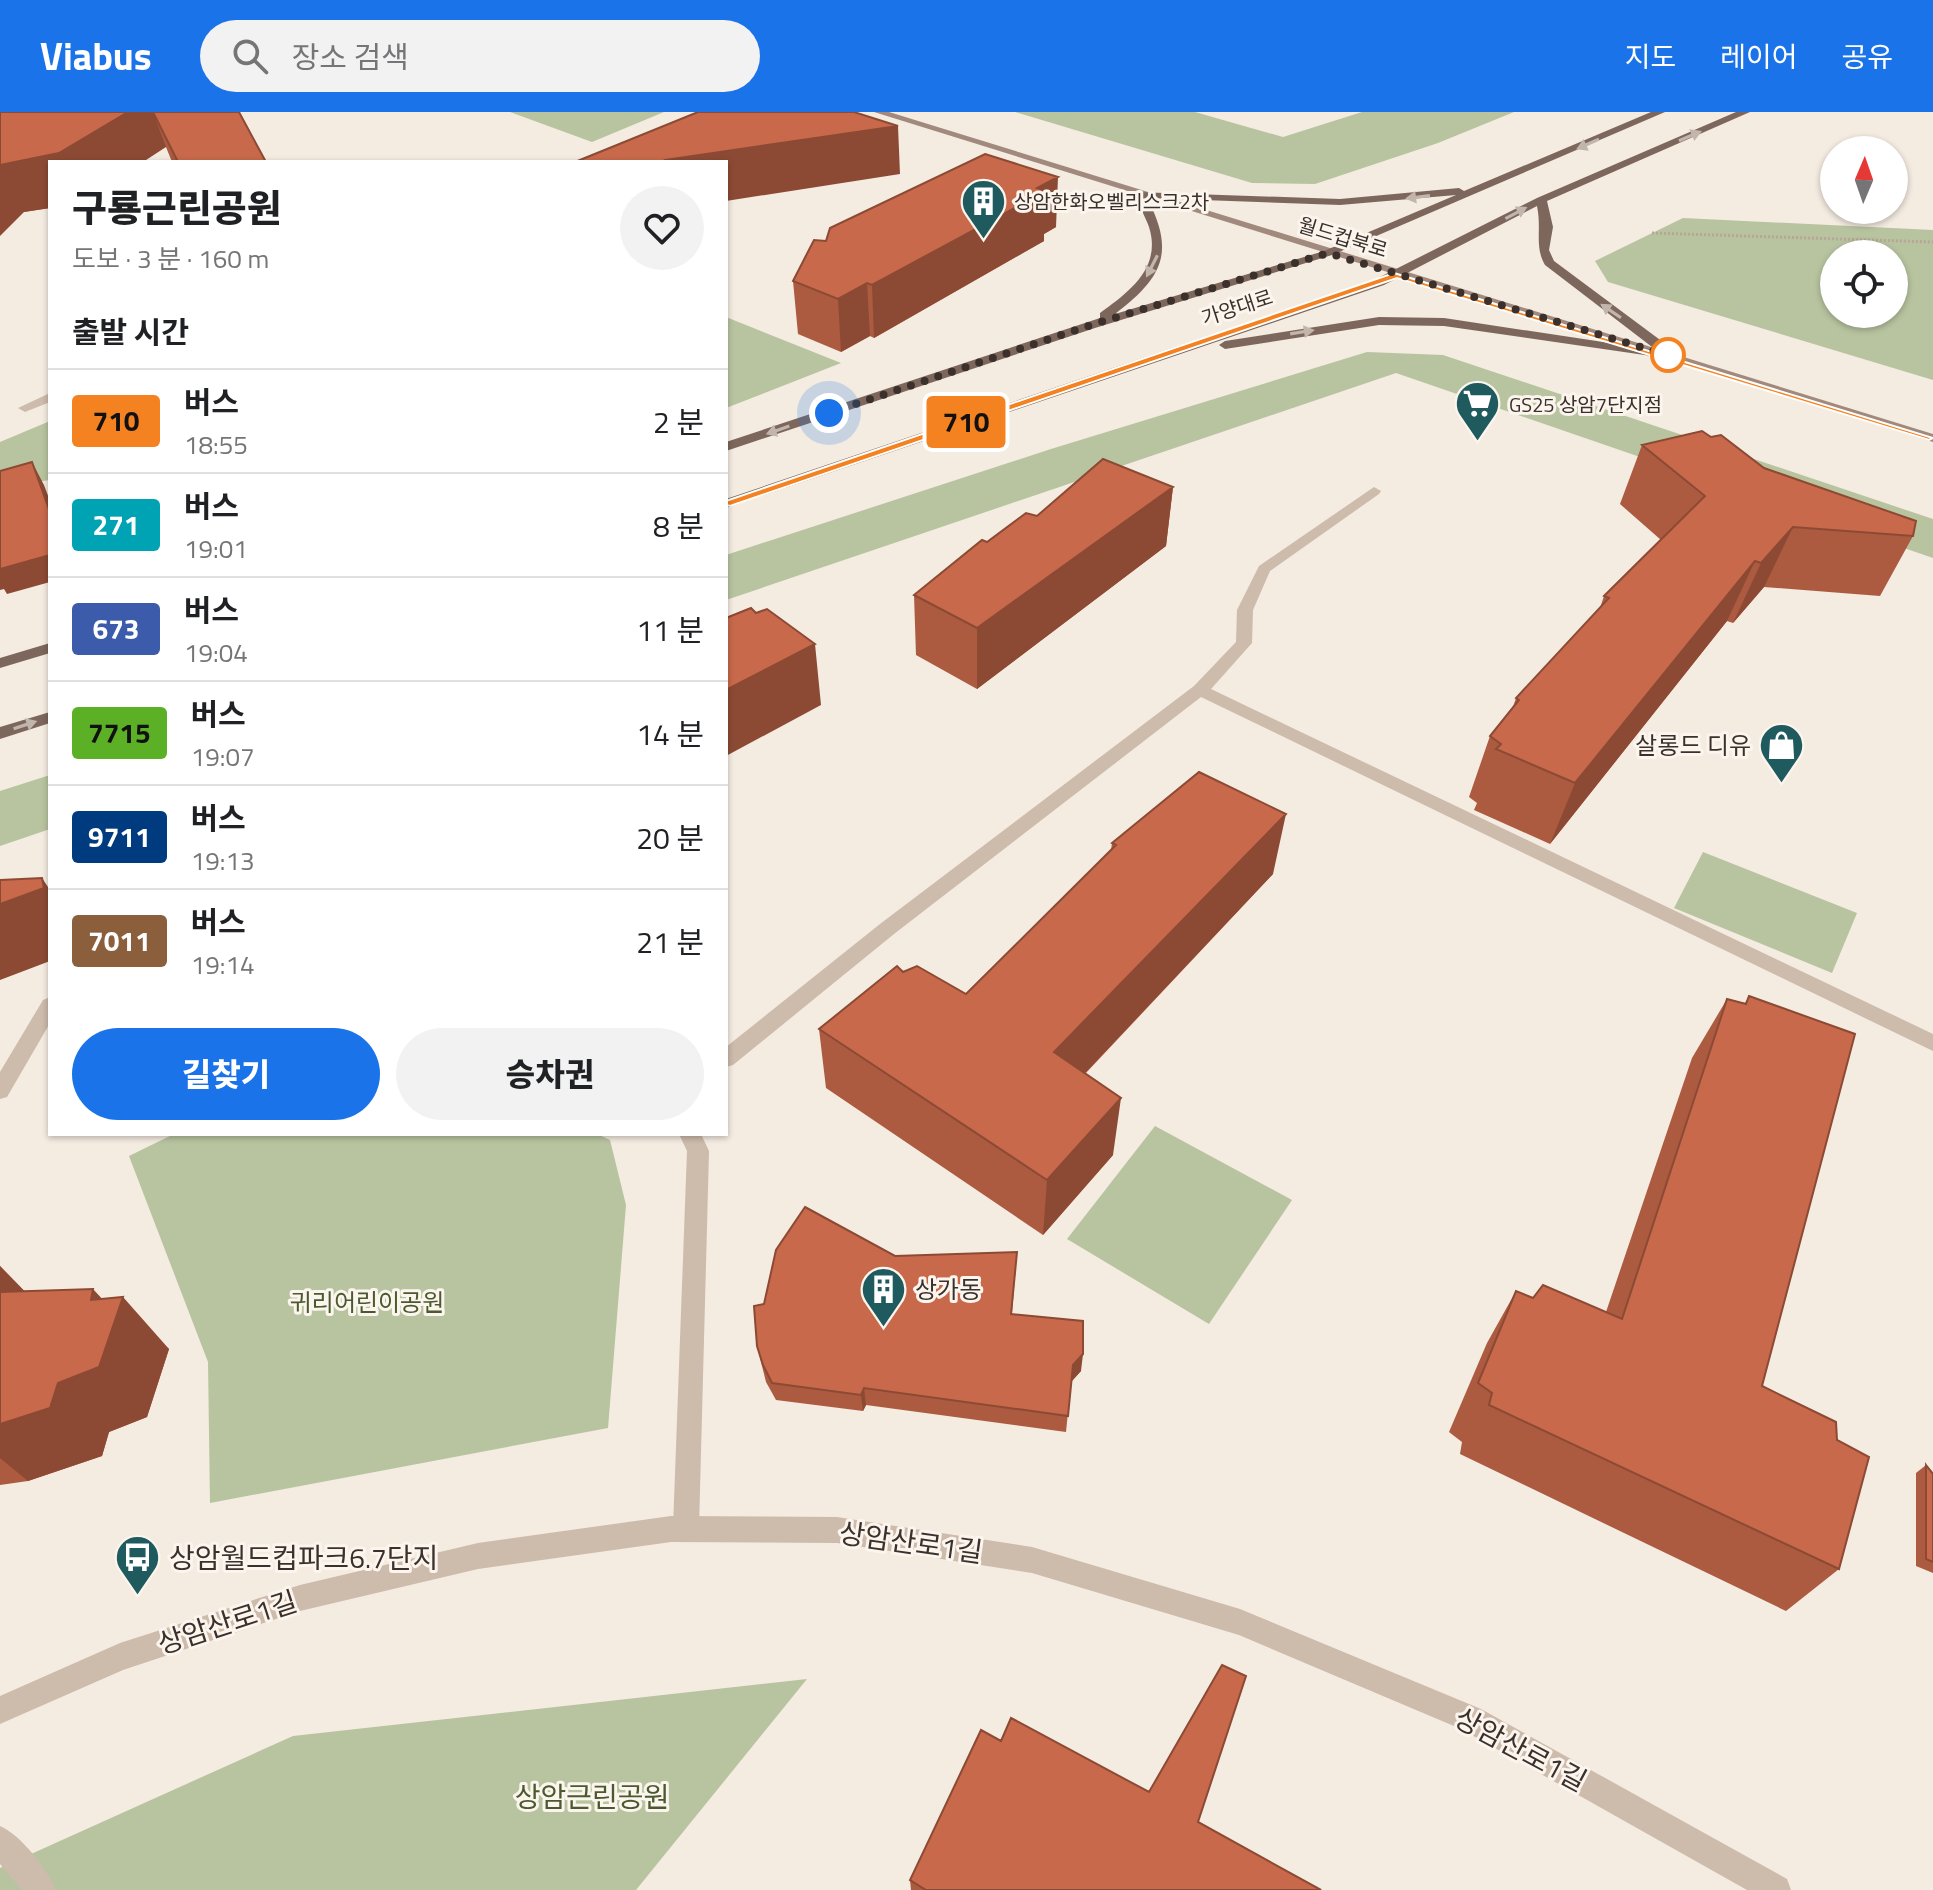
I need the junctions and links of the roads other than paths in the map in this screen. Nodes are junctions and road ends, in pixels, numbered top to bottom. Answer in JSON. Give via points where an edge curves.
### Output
{"nodes":[{"id":1,"x":879,"y":112,"type":"edge"},
{"id":2,"x":1660,"y":112,"type":"edge"},
{"id":3,"x":1745,"y":112,"type":"edge"},
{"id":4,"x":1495,"y":185,"type":"junction"},
{"id":5,"x":1140,"y":194,"type":"junction"},
{"id":6,"x":1541,"y":200,"type":"junction"},
{"id":7,"x":1328,"y":253,"type":"junction"},
{"id":8,"x":1397,"y":275,"type":"junction"},
{"id":9,"x":1091,"y":325,"type":"junction"},
{"id":10,"x":1674,"y":357,"type":"junction"},
{"id":11,"x":1143,"y":361,"type":"junction"},
{"id":12,"x":48,"y":398,"type":"edge"},
{"id":13,"x":25,"y":408,"type":"dead end"},
{"id":14,"x":1933,"y":438,"type":"edge"},
{"id":15,"x":728,"y":446,"type":"edge"},
{"id":16,"x":1374,"y":491,"type":"dead end"},
{"id":17,"x":728,"y":503,"type":"edge"},
{"id":18,"x":48,"y":649,"type":"edge"},
{"id":19,"x":0,"y":663,"type":"edge"},
{"id":20,"x":1200,"y":690,"type":"junction"},
{"id":21,"x":48,"y":718,"type":"edge"},
{"id":22,"x":0,"y":733,"type":"edge"},
{"id":23,"x":48,"y":1008,"type":"edge"},
{"id":24,"x":1933,"y":1043,"type":"edge"},
{"id":25,"x":728,"y":1057,"type":"edge"},
{"id":26,"x":0,"y":1091,"type":"edge"},
{"id":27,"x":691,"y":1136,"type":"edge"},
{"id":28,"x":686,"y":1528,"type":"junction"},
{"id":29,"x":0,"y":1710,"type":"edge"},
{"id":30,"x":0,"y":1841,"type":"edge"},
{"id":31,"x":41,"y":1890,"type":"edge"},
{"id":32,"x":1776,"y":1890,"type":"edge"}],
"edges":[{"from":1,"to":5,"type":"main road","name":"월드컵북로"},
{"from":2,"to":4,"type":"main road","name":"가양대로","one_way":true},
{"from":6,"to":3,"type":"main road","name":"가양대로","one_way":true},
{"from":4,"to":5,"type":"main road","one_way":true,"via":[[1415,199],[1329,204]]},
{"from":4,"to":7,"type":"main road","name":"가양대로"},
{"from":5,"to":7,"type":"main road","name":"월드컵북로"},
{"from":5,"to":9,"type":"main road","one_way":true,"via":[[1158,226],[1157,260],[1135,293]]},
{"from":8,"to":6,"type":"main road","name":"가양대로","one_way":true},
{"from":10,"to":6,"type":"main road","one_way":true,"via":[[1549,263],[1543,250],[1547,227]]},
{"from":7,"to":8,"type":"main road","name":"월드컵북로"},
{"from":7,"to":9,"type":"main road","name":"가양대로"},
{"from":8,"to":10,"type":"main road","name":"월드컵북로"},
{"from":8,"to":11,"type":"main road","name":"가양대로"},
{"from":9,"to":15,"type":"main road","name":"가양대로","one_way":true},
{"from":11,"to":10,"type":"main road","one_way":true,"via":[[1379,321],[1444,322]]},
{"from":10,"to":14,"type":"main road","name":"월드컵북로"},
{"from":11,"to":17,"type":"main road","name":"가양대로"},
{"from":12,"to":13,"type":"street"},
{"from":16,"to":20,"type":"street","via":[[1264,569],[1245,610],[1244,643]]},
{"from":18,"to":19,"type":"main road"},
{"from":20,"to":24,"type":"street"},
{"from":20,"to":25,"type":"street"},
{"from":22,"to":21,"type":"main road","one_way":true},
{"from":23,"to":26,"type":"street"},
{"from":27,"to":28,"type":"street","via":[[698,1151]]},
{"from":28,"to":29,"type":"street","name":"상암산로1길","via":[[478,1556],[300,1598],[120,1657]]},
{"from":28,"to":32,"type":"street","name":"상암산로1길","via":[[837,1530],[1032,1560],[1240,1622],[1471,1719]]},
{"from":30,"to":31,"type":"street"}]}
